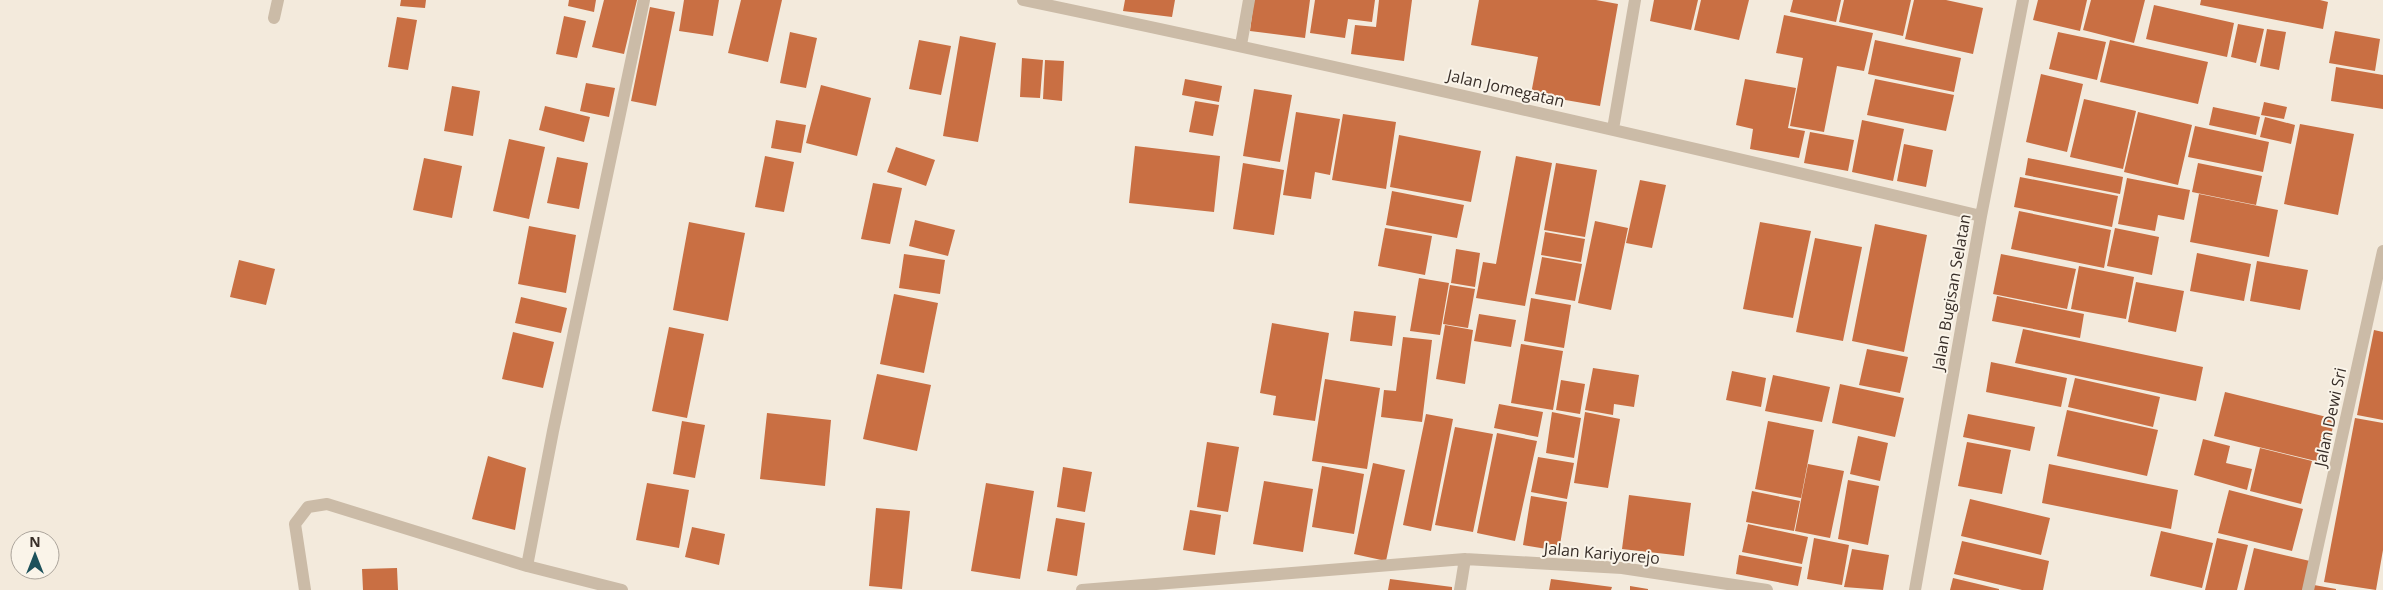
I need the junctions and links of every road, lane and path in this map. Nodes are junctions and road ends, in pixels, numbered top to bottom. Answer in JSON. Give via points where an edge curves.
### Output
{"nodes":[{"id":1,"x":278,"y":0,"type":"edge"},
{"id":2,"x":644,"y":0,"type":"edge"},
{"id":3,"x":1023,"y":0,"type":"edge"},
{"id":4,"x":1249,"y":0,"type":"edge"},
{"id":5,"x":1635,"y":0,"type":"edge"},
{"id":6,"x":2023,"y":0,"type":"edge"},
{"id":7,"x":274,"y":18,"type":"dead end"},
{"id":8,"x":1241,"y":45,"type":"junction"},
{"id":9,"x":1613,"y":129,"type":"junction"},
{"id":10,"x":1981,"y":216,"type":"junction"},
{"id":11,"x":2383,"y":250,"type":"edge"},
{"id":12,"x":1465,"y":559,"type":"junction"},
{"id":13,"x":528,"y":566,"type":"junction"},
{"id":14,"x":305,"y":590,"type":"edge"},
{"id":15,"x":622,"y":590,"type":"edge"},
{"id":16,"x":1082,"y":590,"type":"edge"},
{"id":17,"x":1460,"y":590,"type":"edge"},
{"id":18,"x":1767,"y":590,"type":"edge"},
{"id":19,"x":1916,"y":590,"type":"edge"},
{"id":20,"x":2308,"y":590,"type":"edge"}],
"edges":[{"from":1,"to":7,"type":"street"},
{"from":2,"to":13,"type":"street","via":[[553,431]]},
{"from":3,"to":8,"type":"street","name":"Jalan Jomegatan"},
{"from":4,"to":8,"type":"street"},
{"from":5,"to":9,"type":"street"},
{"from":6,"to":10,"type":"street","name":"Jalan Bugisan Selatan"},
{"from":8,"to":9,"type":"street","name":"Jalan Jomegatan"},
{"from":9,"to":10,"type":"street","name":"Jalan Jomegatan"},
{"from":10,"to":19,"type":"street","name":"Jalan Bugisan Selatan"},
{"from":11,"to":20,"type":"street","name":"Jalan Dewi Sri"},
{"from":12,"to":16,"type":"street","name":"Jalan Kariyorejo"},
{"from":12,"to":17,"type":"street"},
{"from":12,"to":18,"type":"street","name":"Jalan Kariyorejo","via":[[1622,568]]},
{"from":13,"to":14,"type":"street","via":[[327,504],[308,508],[295,524]]},
{"from":13,"to":15,"type":"street"}]}
